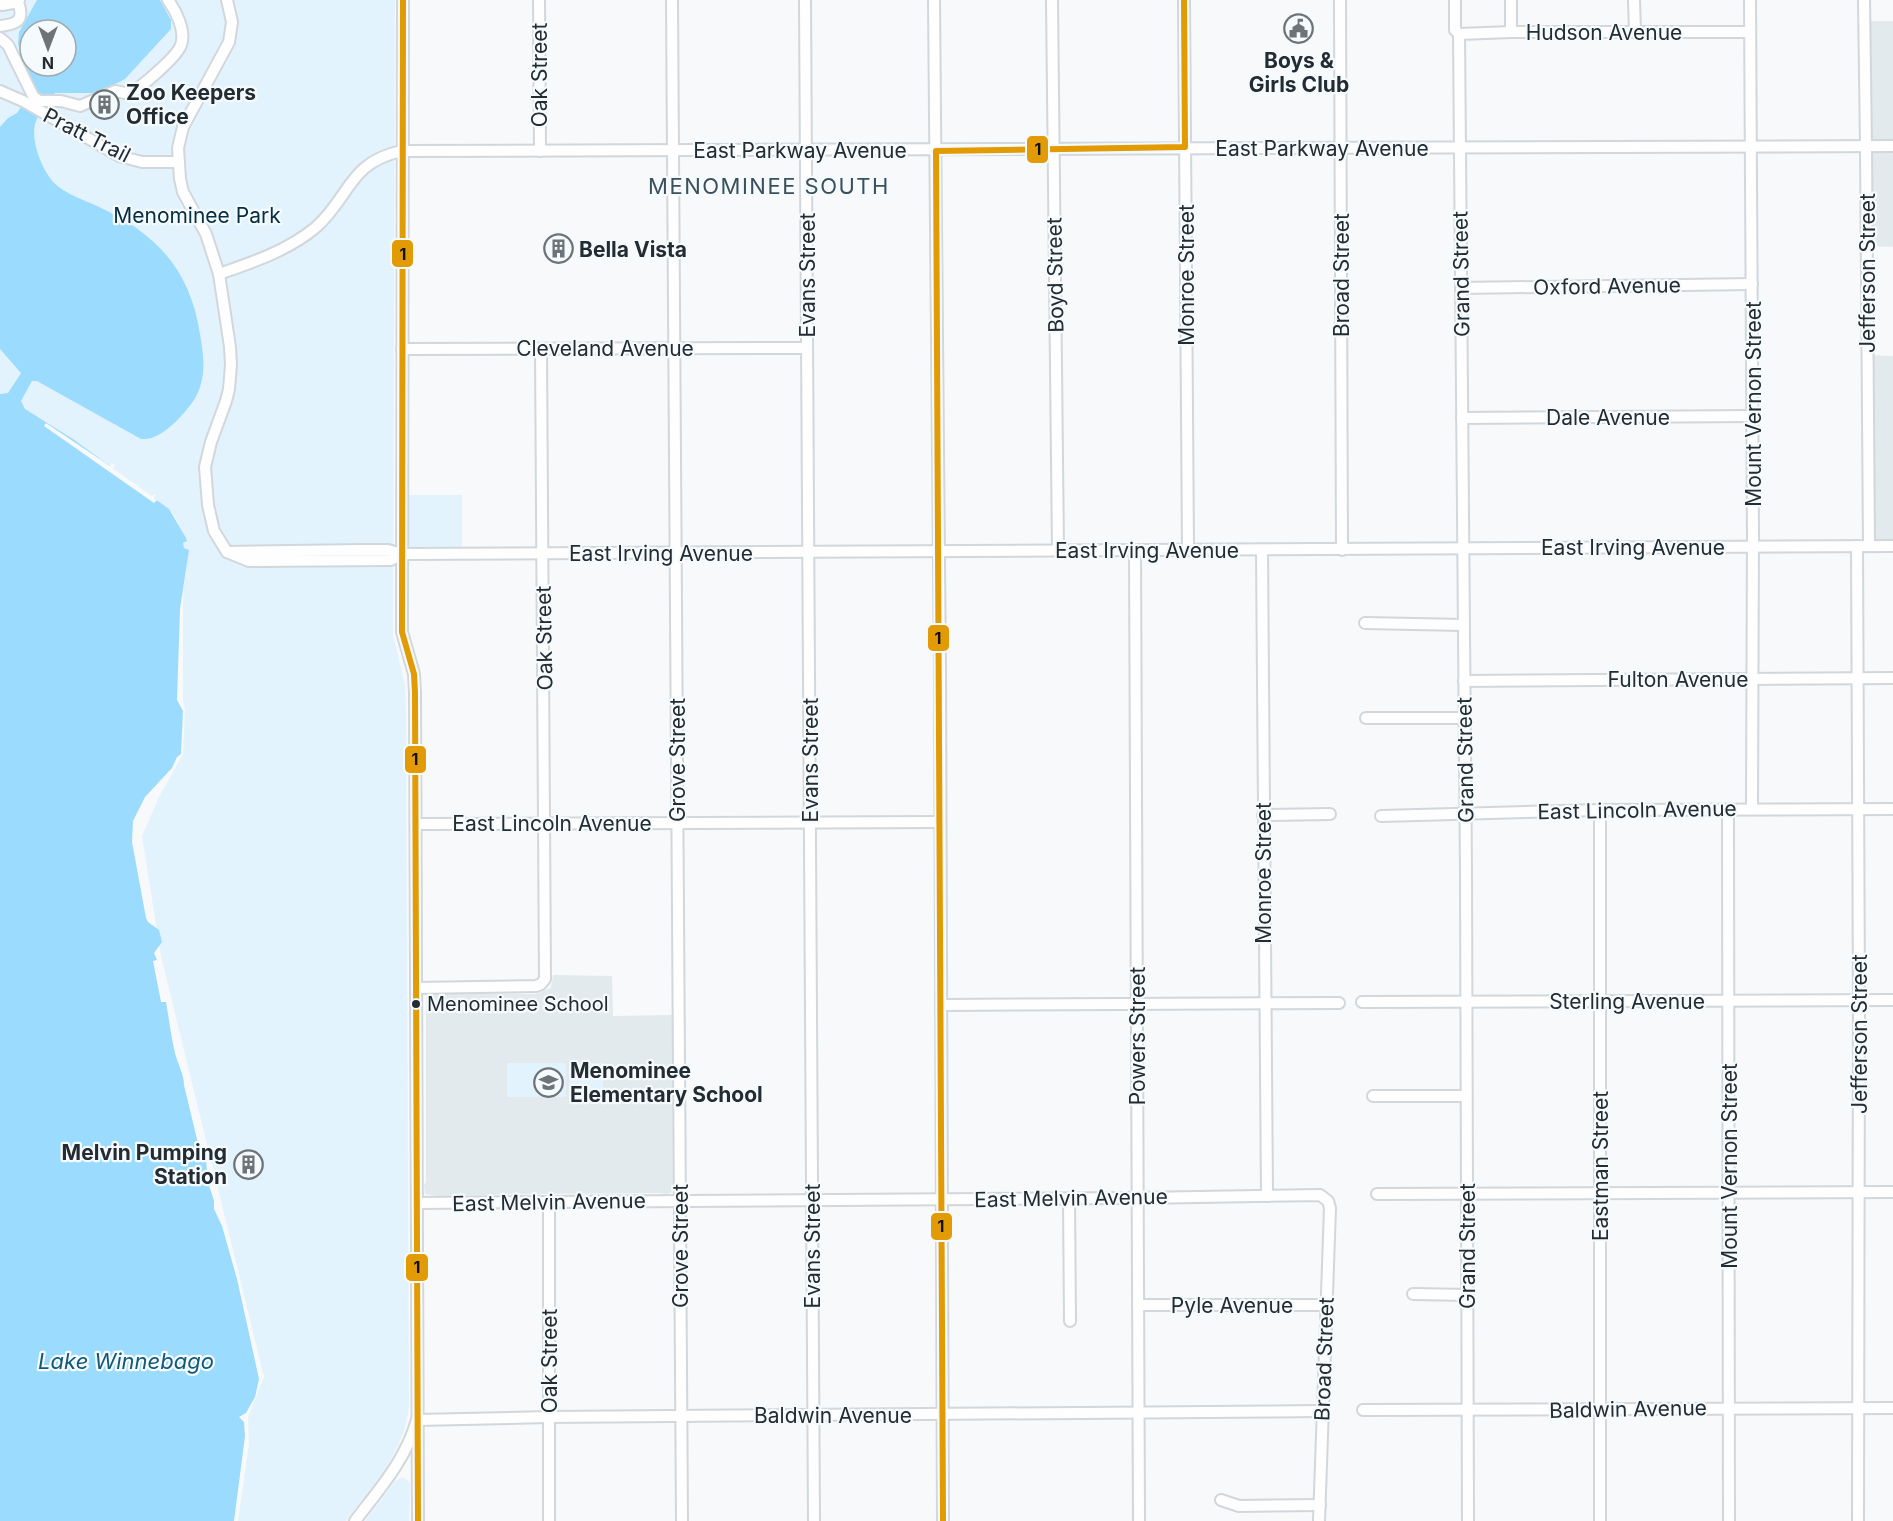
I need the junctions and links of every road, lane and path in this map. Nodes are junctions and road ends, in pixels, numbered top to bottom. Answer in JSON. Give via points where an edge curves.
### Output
{"nodes":[{"id":1,"x":168,"y":0,"type":"edge"},
{"id":2,"x":227,"y":0,"type":"edge"},
{"id":3,"x":403,"y":0,"type":"edge"},
{"id":4,"x":539,"y":0,"type":"edge"},
{"id":5,"x":672,"y":0,"type":"edge"},
{"id":6,"x":805,"y":0,"type":"edge"},
{"id":7,"x":934,"y":0,"type":"edge"},
{"id":8,"x":1052,"y":0,"type":"edge"},
{"id":9,"x":1184,"y":0,"type":"edge"},
{"id":10,"x":1340,"y":0,"type":"edge"},
{"id":11,"x":1455,"y":0,"type":"edge"},
{"id":12,"x":1511,"y":0,"type":"edge"},
{"id":13,"x":1635,"y":0,"type":"edge"},
{"id":14,"x":1750,"y":0,"type":"edge"},
{"id":15,"x":1863,"y":0,"type":"edge"},
{"id":16,"x":19,"y":1,"type":"edge"},
{"id":17,"x":0,"y":4,"type":"edge"},
{"id":18,"x":0,"y":26,"type":"edge"},
{"id":19,"x":1511,"y":32,"type":"junction"},
{"id":20,"x":1635,"y":32,"type":"junction"},
{"id":21,"x":1750,"y":32,"type":"junction"},
{"id":22,"x":1459,"y":34,"type":"junction"},
{"id":23,"x":0,"y":38,"type":"edge"},
{"id":24,"x":0,"y":91,"type":"edge"},
{"id":25,"x":1866,"y":146,"type":"junction"},
{"id":26,"x":1893,"y":146,"type":"edge"},
{"id":27,"x":1185,"y":147,"type":"junction"},
{"id":28,"x":1341,"y":147,"type":"junction"},
{"id":29,"x":1750,"y":147,"type":"junction"},
{"id":30,"x":1053,"y":148,"type":"junction"},
{"id":31,"x":1460,"y":148,"type":"junction"},
{"id":32,"x":673,"y":150,"type":"junction"},
{"id":33,"x":402,"y":151,"type":"junction"},
{"id":34,"x":540,"y":151,"type":"junction"},
{"id":35,"x":806,"y":151,"type":"junction"},
{"id":36,"x":936,"y":151,"type":"junction"},
{"id":37,"x":178,"y":162,"type":"junction"},
{"id":38,"x":219,"y":274,"type":"junction"},
{"id":39,"x":1752,"y":284,"type":"junction"},
{"id":40,"x":1461,"y":288,"type":"junction"},
{"id":41,"x":675,"y":348,"type":"junction"},
{"id":42,"x":807,"y":348,"type":"junction"},
{"id":43,"x":402,"y":349,"type":"junction"},
{"id":44,"x":541,"y":349,"type":"junction"},
{"id":45,"x":1753,"y":416,"type":"junction"},
{"id":46,"x":1462,"y":418,"type":"junction"},
{"id":47,"x":1857,"y":546,"type":"junction"},
{"id":48,"x":1869,"y":546,"type":"junction"},
{"id":49,"x":1893,"y":546,"type":"edge"},
{"id":50,"x":1753,"y":547,"type":"junction"},
{"id":51,"x":1342,"y":549,"type":"junction"},
{"id":52,"x":1462,"y":549,"type":"junction"},
{"id":53,"x":1058,"y":550,"type":"junction"},
{"id":54,"x":1188,"y":550,"type":"junction"},
{"id":55,"x":1262,"y":550,"type":"junction"},
{"id":56,"x":939,"y":551,"type":"junction"},
{"id":57,"x":1135,"y":551,"type":"junction"},
{"id":58,"x":808,"y":552,"type":"junction"},
{"id":59,"x":543,"y":553,"type":"junction"},
{"id":60,"x":677,"y":553,"type":"junction"},
{"id":61,"x":402,"y":554,"type":"junction"},
{"id":62,"x":1365,"y":622,"type":"dead end"},
{"id":63,"x":1463,"y":625,"type":"junction"},
{"id":64,"x":1858,"y":678,"type":"junction"},
{"id":65,"x":1893,"y":678,"type":"edge"},
{"id":66,"x":1753,"y":679,"type":"junction"},
{"id":67,"x":1464,"y":681,"type":"junction"},
{"id":68,"x":1366,"y":718,"type":"dead end"},
{"id":69,"x":1464,"y":718,"type":"junction"},
{"id":70,"x":1752,"y":808,"type":"junction"},
{"id":71,"x":1858,"y":808,"type":"junction"},
{"id":72,"x":1893,"y":809,"type":"edge"},
{"id":73,"x":1600,"y":810,"type":"junction"},
{"id":74,"x":1728,"y":810,"type":"junction"},
{"id":75,"x":1465,"y":812,"type":"junction"},
{"id":76,"x":1330,"y":814,"type":"dead end"},
{"id":77,"x":1263,"y":815,"type":"junction"},
{"id":78,"x":1381,"y":816,"type":"dead end"},
{"id":79,"x":545,"y":822,"type":"junction"},
{"id":80,"x":678,"y":822,"type":"junction"},
{"id":81,"x":940,"y":822,"type":"junction"},
{"id":82,"x":810,"y":823,"type":"junction"},
{"id":83,"x":416,"y":824,"type":"junction"},
{"id":84,"x":416,"y":988,"type":"junction"},
{"id":85,"x":1730,"y":1000,"type":"junction"},
{"id":86,"x":1893,"y":1000,"type":"edge"},
{"id":87,"x":1859,"y":1001,"type":"junction"},
{"id":88,"x":1362,"y":1002,"type":"dead end"},
{"id":89,"x":1466,"y":1002,"type":"junction"},
{"id":90,"x":1600,"y":1002,"type":"junction"},
{"id":91,"x":1265,"y":1003,"type":"junction"},
{"id":92,"x":1339,"y":1003,"type":"dead end"},
{"id":93,"x":1137,"y":1004,"type":"junction"},
{"id":94,"x":941,"y":1005,"type":"junction"},
{"id":95,"x":1373,"y":1096,"type":"dead end"},
{"id":96,"x":1466,"y":1096,"type":"junction"},
{"id":97,"x":1600,"y":1192,"type":"junction"},
{"id":98,"x":1729,"y":1192,"type":"junction"},
{"id":99,"x":1859,"y":1192,"type":"junction"},
{"id":100,"x":1893,"y":1192,"type":"edge"},
{"id":101,"x":1467,"y":1193,"type":"junction"},
{"id":102,"x":1377,"y":1194,"type":"dead end"},
{"id":103,"x":1267,"y":1196,"type":"junction"},
{"id":104,"x":1138,"y":1198,"type":"junction"},
{"id":105,"x":1069,"y":1199,"type":"junction"},
{"id":106,"x":1327,"y":1199,"type":"joint"},
{"id":107,"x":679,"y":1200,"type":"junction"},
{"id":108,"x":812,"y":1200,"type":"junction"},
{"id":109,"x":942,"y":1200,"type":"junction"},
{"id":110,"x":549,"y":1202,"type":"junction"},
{"id":111,"x":417,"y":1203,"type":"junction"},
{"id":112,"x":1413,"y":1294,"type":"dead end"},
{"id":113,"x":1467,"y":1294,"type":"junction"},
{"id":114,"x":1138,"y":1305,"type":"junction"},
{"id":115,"x":1326,"y":1305,"type":"junction"},
{"id":116,"x":1070,"y":1321,"type":"dead end"},
{"id":117,"x":1729,"y":1407,"type":"junction"},
{"id":118,"x":1857,"y":1408,"type":"junction"},
{"id":119,"x":1893,"y":1408,"type":"edge"},
{"id":120,"x":1599,"y":1409,"type":"junction"},
{"id":121,"x":1363,"y":1410,"type":"dead end"},
{"id":122,"x":1468,"y":1410,"type":"junction"},
{"id":123,"x":1322,"y":1411,"type":"junction"},
{"id":124,"x":1139,"y":1412,"type":"junction"},
{"id":125,"x":942,"y":1414,"type":"junction"},
{"id":126,"x":813,"y":1415,"type":"junction"},
{"id":127,"x":681,"y":1416,"type":"junction"},
{"id":128,"x":549,"y":1417,"type":"junction"},
{"id":129,"x":417,"y":1420,"type":"junction"},
{"id":130,"x":1221,"y":1500,"type":"dead end"},
{"id":131,"x":1320,"y":1505,"type":"junction"},
{"id":132,"x":355,"y":1521,"type":"edge"},
{"id":133,"x":418,"y":1521,"type":"edge"},
{"id":134,"x":549,"y":1521,"type":"edge"},
{"id":135,"x":681,"y":1521,"type":"edge"},
{"id":136,"x":814,"y":1521,"type":"edge"},
{"id":137,"x":943,"y":1521,"type":"edge"},
{"id":138,"x":1139,"y":1521,"type":"edge"},
{"id":139,"x":1319,"y":1521,"type":"edge"},
{"id":140,"x":1468,"y":1521,"type":"edge"},
{"id":141,"x":1600,"y":1521,"type":"edge"},
{"id":142,"x":1729,"y":1521,"type":"edge"},
{"id":143,"x":1858,"y":1521,"type":"edge"}],
"edges":[{"from":1,"to":23,"type":"street","via":[[183,36],[179,50],[130,94],[115,91],[80,106],[37,100],[8,45]]},
{"from":2,"to":37,"type":"street","via":[[232,22],[229,42],[183,127]]},
{"from":3,"to":33,"type":"street"},
{"from":4,"to":34,"type":"street","name":"Oak Street"},
{"from":5,"to":32,"type":"street","name":"Grove Street"},
{"from":6,"to":35,"type":"street","name":"Evans Street"},
{"from":7,"to":36,"type":"street"},
{"from":8,"to":30,"type":"street","name":"Boyd Street"},
{"from":9,"to":27,"type":"street","name":"Monroe Street"},
{"from":10,"to":28,"type":"street","name":"Broad Street"},
{"from":11,"to":22,"type":"street","name":"Grand Street","via":[[1455,30]]},
{"from":12,"to":19,"type":"street"},
{"from":13,"to":20,"type":"street"},
{"from":14,"to":21,"type":"street","name":"Mount Vernon Street"},
{"from":15,"to":25,"type":"street","name":"Jefferson Street"},
{"from":16,"to":17,"type":"street"},
{"from":16,"to":18,"type":"street","via":[[17,22]]},
{"from":19,"to":20,"type":"street","name":"Hudson Avenue"},
{"from":19,"to":22,"type":"street","name":"Hudson Avenue"},
{"from":20,"to":21,"type":"street","name":"Hudson Avenue"},
{"from":21,"to":29,"type":"street","name":"Mount Vernon Street"},
{"from":22,"to":31,"type":"street","name":"Grand Street"},
{"from":24,"to":37,"type":"street","name":"Pratt Trail","via":[[124,158]]},
{"from":25,"to":26,"type":"street","name":"East Parkway Avenue"},
{"from":25,"to":29,"type":"street","name":"East Parkway Avenue"},
{"from":25,"to":48,"type":"street","name":"Jefferson Street"},
{"from":27,"to":28,"type":"street","name":"East Parkway Avenue"},
{"from":27,"to":30,"type":"street","name":"East Parkway Avenue"},
{"from":27,"to":54,"type":"street","name":"Monroe Street"},
{"from":28,"to":31,"type":"street","name":"East Parkway Avenue"},
{"from":28,"to":51,"type":"street","name":"Broad Street"},
{"from":29,"to":31,"type":"street","name":"East Parkway Avenue"},
{"from":29,"to":39,"type":"street","name":"Mount Vernon Street"},
{"from":30,"to":36,"type":"street","name":"East Parkway Avenue"},
{"from":30,"to":53,"type":"street","name":"Boyd Street"},
{"from":31,"to":40,"type":"street","name":"Grand Street"},
{"from":32,"to":34,"type":"street","name":"East Parkway Avenue"},
{"from":32,"to":35,"type":"street","name":"East Parkway Avenue"},
{"from":32,"to":41,"type":"street","name":"Grove Street"},
{"from":33,"to":34,"type":"street","name":"East Parkway Avenue"},
{"from":33,"to":38,"type":"street","name":"East Parkway Avenue","via":[[366,166],[326,218],[297,242]]},
{"from":33,"to":43,"type":"street"},
{"from":35,"to":36,"type":"street","name":"East Parkway Avenue"},
{"from":35,"to":42,"type":"street","name":"Evans Street"},
{"from":36,"to":56,"type":"street"},
{"from":37,"to":38,"type":"street","via":[[183,192],[206,234]]},
{"from":38,"to":61,"type":"street","name":"East Irving Avenue","via":[[230,347],[230,378],[205,467],[216,538],[227,552],[243,560],[391,560]]},
{"from":39,"to":40,"type":"street","name":"Oxford Avenue"},
{"from":39,"to":45,"type":"street","name":"Mount Vernon Street"},
{"from":40,"to":46,"type":"street","name":"Grand Street"},
{"from":41,"to":42,"type":"street","name":"Cleveland Avenue"},
{"from":41,"to":44,"type":"street","name":"Cleveland Avenue"},
{"from":41,"to":60,"type":"street","name":"Grove Street"},
{"from":42,"to":58,"type":"street","name":"Evans Street"},
{"from":43,"to":44,"type":"street","name":"Cleveland Avenue"},
{"from":43,"to":61,"type":"street"},
{"from":44,"to":59,"type":"street","name":"Oak Street"},
{"from":45,"to":46,"type":"street","name":"Dale Avenue"},
{"from":45,"to":50,"type":"street","name":"Mount Vernon Street"},
{"from":46,"to":52,"type":"street","name":"Grand Street"},
{"from":47,"to":48,"type":"street","name":"East Irving Avenue"},
{"from":47,"to":50,"type":"street","name":"East Irving Avenue"},
{"from":47,"to":64,"type":"street","name":"Jefferson Street"},
{"from":48,"to":49,"type":"street","name":"East Irving Avenue"},
{"from":50,"to":52,"type":"street","name":"East Irving Avenue"},
{"from":50,"to":66,"type":"street","name":"Mount Vernon Street"},
{"from":51,"to":52,"type":"street","name":"East Irving Avenue"},
{"from":51,"to":55,"type":"street","name":"East Irving Avenue"},
{"from":52,"to":63,"type":"street","name":"Grand Street"},
{"from":53,"to":56,"type":"street","name":"East Irving Avenue"},
{"from":53,"to":57,"type":"street","name":"East Irving Avenue"},
{"from":54,"to":55,"type":"street","name":"East Irving Avenue"},
{"from":54,"to":57,"type":"street","name":"East Irving Avenue"},
{"from":55,"to":77,"type":"street","name":"Monroe Street"},
{"from":56,"to":58,"type":"street","name":"East Irving Avenue"},
{"from":56,"to":81,"type":"street"},
{"from":57,"to":93,"type":"street","name":"Powers Street"},
{"from":58,"to":60,"type":"street","name":"East Irving Avenue"},
{"from":58,"to":82,"type":"street","name":"Evans Street"},
{"from":59,"to":60,"type":"street","name":"East Irving Avenue"},
{"from":59,"to":61,"type":"street","name":"East Irving Avenue"},
{"from":59,"to":79,"type":"street","name":"Oak Street"},
{"from":60,"to":80,"type":"street","name":"Grove Street"},
{"from":61,"to":83,"type":"street","via":[[402,632],[415,693]]},
{"from":62,"to":63,"type":"street"},
{"from":63,"to":67,"type":"street","name":"Grand Street"},
{"from":64,"to":65,"type":"street","name":"Fulton Avenue"},
{"from":64,"to":66,"type":"street","name":"Fulton Avenue"},
{"from":64,"to":71,"type":"street","name":"Jefferson Street"},
{"from":66,"to":67,"type":"street","name":"Fulton Avenue"},
{"from":66,"to":70,"type":"street","name":"Mount Vernon Street"},
{"from":67,"to":69,"type":"street","name":"Grand Street"},
{"from":68,"to":69,"type":"street"},
{"from":69,"to":75,"type":"street","name":"Grand Street"},
{"from":70,"to":71,"type":"street","name":"East Lincoln Avenue"},
{"from":70,"to":74,"type":"street","name":"East Lincoln Avenue"},
{"from":71,"to":72,"type":"street","name":"East Lincoln Avenue"},
{"from":71,"to":87,"type":"street","name":"Jefferson Street"},
{"from":73,"to":74,"type":"street","name":"East Lincoln Avenue"},
{"from":73,"to":75,"type":"street","name":"East Lincoln Avenue"},
{"from":73,"to":90,"type":"street","name":"Eastman Street"},
{"from":74,"to":85,"type":"street","name":"Mount Vernon Street"},
{"from":75,"to":78,"type":"street","name":"East Lincoln Avenue"},
{"from":75,"to":89,"type":"street","name":"Grand Street"},
{"from":76,"to":77,"type":"street"},
{"from":77,"to":91,"type":"street","name":"Monroe Street"},
{"from":79,"to":80,"type":"street","name":"East Lincoln Avenue"},
{"from":79,"to":83,"type":"street","name":"East Lincoln Avenue"},
{"from":79,"to":84,"type":"street","name":"Oak Street","via":[[545,979],[540,985],[531,986]]},
{"from":80,"to":82,"type":"street","name":"East Lincoln Avenue"},
{"from":80,"to":107,"type":"street","name":"Grove Street"},
{"from":81,"to":82,"type":"street","name":"East Lincoln Avenue"},
{"from":81,"to":94,"type":"street"},
{"from":82,"to":108,"type":"street","name":"Evans Street"},
{"from":83,"to":84,"type":"street"},
{"from":84,"to":111,"type":"street"},
{"from":85,"to":87,"type":"street","name":"Sterling Avenue"},
{"from":85,"to":90,"type":"street","name":"Sterling Avenue"},
{"from":85,"to":98,"type":"street","name":"Mount Vernon Street"},
{"from":86,"to":87,"type":"street","name":"Sterling Avenue"},
{"from":87,"to":99,"type":"street","name":"Jefferson Street"},
{"from":88,"to":89,"type":"street","name":"Sterling Avenue"},
{"from":89,"to":90,"type":"street","name":"Sterling Avenue"},
{"from":89,"to":96,"type":"street","name":"Grand Street"},
{"from":90,"to":97,"type":"street","name":"Eastman Street"},
{"from":91,"to":92,"type":"street"},
{"from":91,"to":93,"type":"street"},
{"from":91,"to":103,"type":"street","name":"Monroe Street"},
{"from":93,"to":94,"type":"street"},
{"from":93,"to":104,"type":"street","name":"Powers Street"},
{"from":94,"to":109,"type":"street"},
{"from":95,"to":96,"type":"street"},
{"from":96,"to":101,"type":"street","name":"Grand Street"},
{"from":97,"to":98,"type":"street"},
{"from":97,"to":101,"type":"street"},
{"from":97,"to":120,"type":"street","name":"Eastman Street"},
{"from":98,"to":99,"type":"street"},
{"from":98,"to":117,"type":"street","name":"Mount Vernon Street"},
{"from":99,"to":100,"type":"street"},
{"from":99,"to":118,"type":"street","name":"Jefferson Street"},
{"from":101,"to":102,"type":"street"},
{"from":101,"to":113,"type":"street","name":"Grand Street"},
{"from":103,"to":104,"type":"street","name":"East Melvin Avenue"},
{"from":103,"to":106,"type":"street","name":"East Melvin Avenue","via":[[1318,1195]]},
{"from":104,"to":105,"type":"street","name":"East Melvin Avenue"},
{"from":104,"to":114,"type":"street","name":"Powers Street"},
{"from":105,"to":109,"type":"street","name":"East Melvin Avenue"},
{"from":105,"to":116,"type":"street"},
{"from":106,"to":115,"type":"street","name":"Broad Street","via":[[1330,1208]]},
{"from":107,"to":108,"type":"street","name":"East Melvin Avenue"},
{"from":107,"to":110,"type":"street","name":"East Melvin Avenue"},
{"from":107,"to":127,"type":"street","name":"Grove Street"},
{"from":108,"to":109,"type":"street","name":"East Melvin Avenue"},
{"from":108,"to":126,"type":"street","name":"Evans Street"},
{"from":109,"to":125,"type":"street"},
{"from":110,"to":111,"type":"street","name":"East Melvin Avenue"},
{"from":110,"to":128,"type":"street","name":"Oak Street"},
{"from":111,"to":129,"type":"street"},
{"from":112,"to":113,"type":"street"},
{"from":113,"to":122,"type":"street","name":"Grand Street"},
{"from":114,"to":115,"type":"street","name":"Pyle Avenue"},
{"from":114,"to":124,"type":"street","name":"Powers Street"},
{"from":115,"to":123,"type":"street","name":"Broad Street"},
{"from":117,"to":118,"type":"street","name":"Baldwin Avenue"},
{"from":117,"to":120,"type":"street","name":"Baldwin Avenue"},
{"from":117,"to":142,"type":"street","name":"Mount Vernon Street"},
{"from":118,"to":119,"type":"street","name":"Baldwin Avenue"},
{"from":118,"to":143,"type":"street","name":"Jefferson Street"},
{"from":120,"to":122,"type":"street","name":"Baldwin Avenue"},
{"from":120,"to":141,"type":"street","name":"Eastman Street"},
{"from":121,"to":122,"type":"street","name":"Baldwin Avenue"},
{"from":122,"to":140,"type":"street","name":"Grand Street"},
{"from":123,"to":124,"type":"street","name":"Baldwin Avenue"},
{"from":123,"to":131,"type":"street","name":"Broad Street"},
{"from":124,"to":125,"type":"street","name":"Baldwin Avenue"},
{"from":124,"to":138,"type":"street","name":"Powers Street"},
{"from":125,"to":126,"type":"street","name":"Baldwin Avenue"},
{"from":125,"to":137,"type":"street"},
{"from":126,"to":127,"type":"street","name":"Baldwin Avenue"},
{"from":126,"to":136,"type":"street","name":"Evans Street"},
{"from":127,"to":128,"type":"street","name":"Baldwin Avenue"},
{"from":127,"to":135,"type":"street","name":"Grove Street"},
{"from":128,"to":129,"type":"street","name":"Baldwin Avenue"},
{"from":128,"to":134,"type":"street","name":"Oak Street"},
{"from":129,"to":132,"type":"street","via":[[400,1461]]},
{"from":129,"to":133,"type":"street"},
{"from":130,"to":131,"type":"street","via":[[1239,1506]]},
{"from":131,"to":139,"type":"street","name":"Broad Street"}]}
